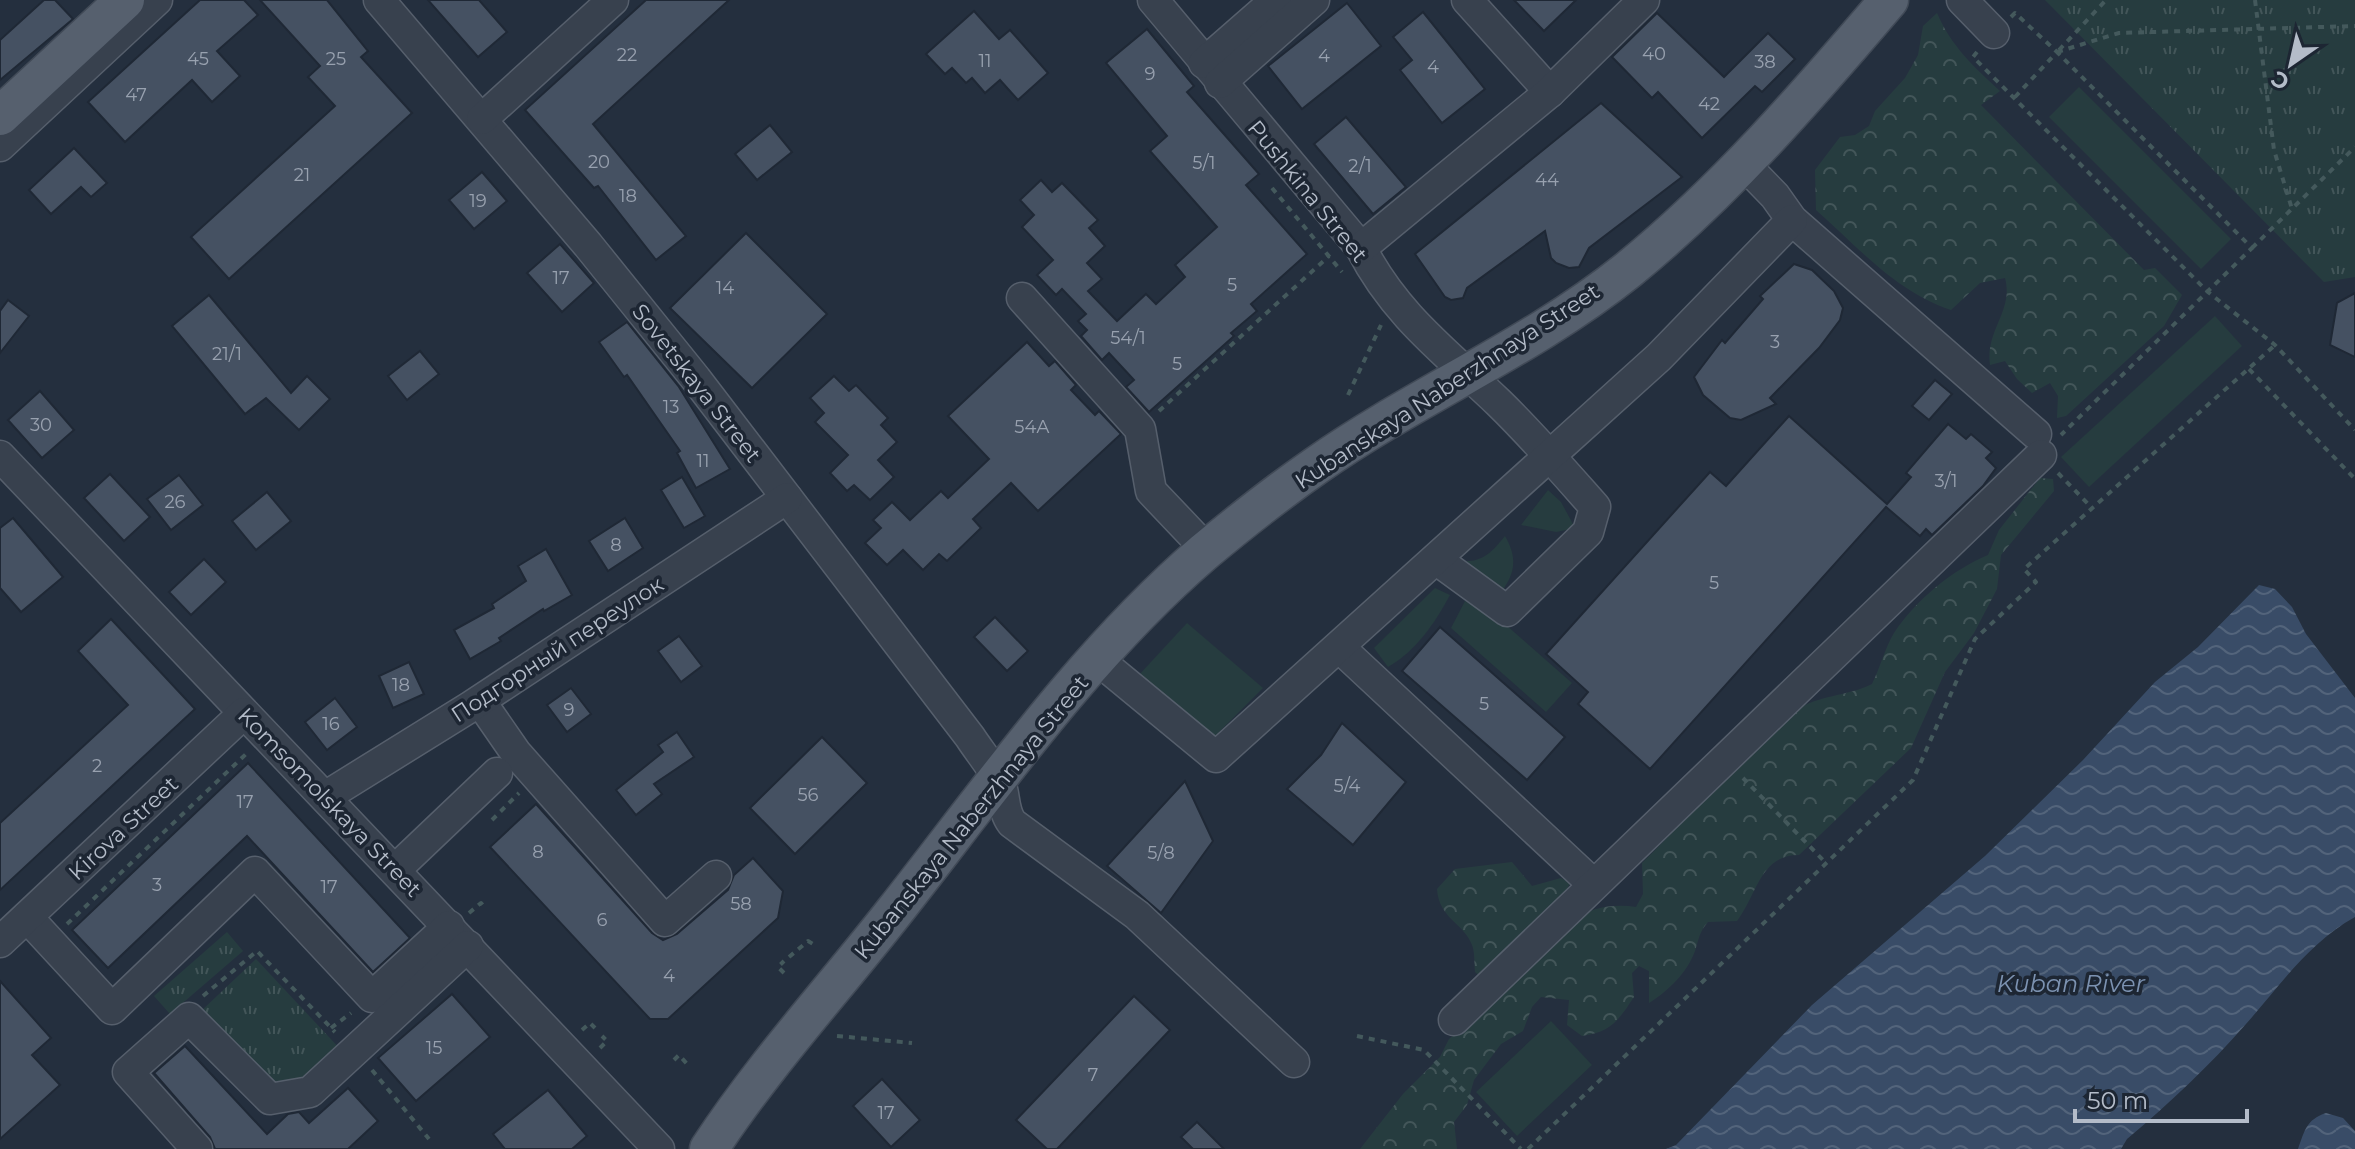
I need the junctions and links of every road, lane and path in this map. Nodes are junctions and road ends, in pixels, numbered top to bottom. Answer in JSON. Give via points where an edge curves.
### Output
{"nodes":[{"id":1,"x":125,"y":0,"type":"edge"},
{"id":2,"x":157,"y":0,"type":"edge"},
{"id":3,"x":379,"y":0,"type":"edge"},
{"id":4,"x":613,"y":0,"type":"edge"},
{"id":5,"x":1153,"y":0,"type":"edge"},
{"id":6,"x":1276,"y":0,"type":"edge"},
{"id":7,"x":1314,"y":0,"type":"edge"},
{"id":8,"x":1467,"y":0,"type":"edge"},
{"id":9,"x":1644,"y":0,"type":"edge"},
{"id":10,"x":1889,"y":0,"type":"edge"},
{"id":11,"x":1962,"y":0,"type":"edge"},
{"id":12,"x":2106,"y":0,"type":"edge"},
{"id":13,"x":2255,"y":0,"type":"edge"},
{"id":14,"x":2005,"y":23,"type":"joint"},
{"id":15,"x":2355,"y":26,"type":"edge"},
{"id":16,"x":2259,"y":29,"type":"junction"},
{"id":17,"x":2057,"y":52,"type":"junction"},
{"id":18,"x":1973,"y":57,"type":"dead end"},
{"id":19,"x":1212,"y":73,"type":"junction"},
{"id":20,"x":1550,"y":92,"type":"junction"},
{"id":21,"x":2015,"y":97,"type":"junction"},
{"id":22,"x":0,"y":116,"type":"edge"},
{"id":23,"x":482,"y":119,"type":"junction"},
{"id":24,"x":0,"y":146,"type":"edge"},
{"id":25,"x":2355,"y":147,"type":"edge"},
{"id":26,"x":1743,"y":163,"type":"junction"},
{"id":27,"x":1272,"y":188,"type":"dead end"},
{"id":28,"x":2292,"y":209,"type":"junction"},
{"id":29,"x":1792,"y":220,"type":"junction"},
{"id":30,"x":1361,"y":248,"type":"junction"},
{"id":31,"x":2252,"y":248,"type":"junction"},
{"id":32,"x":2208,"y":292,"type":"junction"},
{"id":33,"x":1022,"y":298,"type":"dead end"},
{"id":34,"x":1383,"y":320,"type":"dead end"},
{"id":35,"x":2275,"y":345,"type":"junction"},
{"id":36,"x":2249,"y":369,"type":"junction"},
{"id":37,"x":1469,"y":375,"type":"junction"},
{"id":38,"x":1348,"y":395,"type":"dead end"},
{"id":39,"x":1140,"y":429,"type":"junction"},
{"id":40,"x":2355,"y":430,"type":"edge"},
{"id":41,"x":2038,"y":444,"type":"junction"},
{"id":42,"x":0,"y":456,"type":"edge"},
{"id":43,"x":1549,"y":456,"type":"junction"},
{"id":44,"x":2355,"y":479,"type":"edge"},
{"id":45,"x":787,"y":498,"type":"junction"},
{"id":46,"x":2092,"y":508,"type":"junction"},
{"id":47,"x":1207,"y":550,"type":"junction"},
{"id":48,"x":1437,"y":560,"type":"junction"},
{"id":49,"x":1339,"y":647,"type":"junction"},
{"id":50,"x":1097,"y":659,"type":"junction"},
{"id":51,"x":480,"y":701,"type":"junction"},
{"id":52,"x":244,"y":713,"type":"junction"},
{"id":53,"x":253,"y":747,"type":"dead end"},
{"id":54,"x":1723,"y":758,"type":"junction"},
{"id":55,"x":497,"y":773,"type":"dead end"},
{"id":56,"x":535,"y":776,"type":"junction"},
{"id":57,"x":998,"y":779,"type":"junction"},
{"id":58,"x":325,"y":797,"type":"junction"},
{"id":59,"x":492,"y":820,"type":"dead end"},
{"id":60,"x":1825,"y":862,"type":"junction"},
{"id":61,"x":395,"y":870,"type":"junction"},
{"id":62,"x":716,"y":876,"type":"dead end"},
{"id":63,"x":1592,"y":883,"type":"junction"},
{"id":64,"x":485,"y":908,"type":"dead end"},
{"id":65,"x":27,"y":917,"type":"junction"},
{"id":66,"x":461,"y":929,"type":"junction"},
{"id":67,"x":62,"y":930,"type":"dead end"},
{"id":68,"x":0,"y":942,"type":"edge"},
{"id":69,"x":813,"y":944,"type":"dead end"},
{"id":70,"x":784,"y":973,"type":"dead end"},
{"id":71,"x":200,"y":999,"type":"dead end"},
{"id":72,"x":346,"y":1017,"type":"dead end"},
{"id":73,"x":1454,"y":1020,"type":"dead end"},
{"id":74,"x":331,"y":1028,"type":"junction"},
{"id":75,"x":595,"y":1028,"type":"dead end"},
{"id":76,"x":579,"y":1033,"type":"dead end"},
{"id":77,"x":602,"y":1036,"type":"dead end"},
{"id":78,"x":837,"y":1036,"type":"dead end"},
{"id":79,"x":1357,"y":1036,"type":"dead end"},
{"id":80,"x":912,"y":1043,"type":"dead end"},
{"id":81,"x":596,"y":1051,"type":"dead end"},
{"id":82,"x":353,"y":1052,"type":"junction"},
{"id":83,"x":674,"y":1060,"type":"dead end"},
{"id":84,"x":1294,"y":1062,"type":"dead end"},
{"id":85,"x":687,"y":1064,"type":"dead end"},
{"id":86,"x":429,"y":1139,"type":"dead end"},
{"id":87,"x":197,"y":1149,"type":"edge"},
{"id":88,"x":659,"y":1149,"type":"edge"},
{"id":89,"x":709,"y":1149,"type":"edge"},
{"id":90,"x":1521,"y":1149,"type":"edge"},
{"id":91,"x":1528,"y":1149,"type":"edge"}],
"edges":[{"from":1,"to":22,"type":"main road"},
{"from":2,"to":24,"type":"street"},
{"from":3,"to":23,"type":"street","name":"Sovetskaya Street"},
{"from":4,"to":23,"type":"street"},
{"from":5,"to":19,"type":"street","name":"Pushkina Street"},
{"from":6,"to":19,"type":"street"},
{"from":7,"to":19,"type":"street"},
{"from":8,"to":20,"type":"street"},
{"from":9,"to":20,"type":"street"},
{"from":10,"to":26,"type":"main road","name":"Kubanskaya Naberzhnaya Street"},
{"from":11,"to":14,"type":"street"},
{"from":12,"to":17,"type":"path"},
{"from":13,"to":16,"type":"path"},
{"from":14,"to":17,"type":"path"},
{"from":15,"to":16,"type":"path"},
{"from":16,"to":17,"type":"path","via":[[2119,33]]},
{"from":16,"to":28,"type":"path","via":[[2274,150]]},
{"from":17,"to":21,"type":"path"},
{"from":17,"to":31,"type":"path"},
{"from":18,"to":21,"type":"path"},
{"from":19,"to":30,"type":"street","name":"Pushkina Street"},
{"from":20,"to":30,"type":"street"},
{"from":21,"to":32,"type":"path"},
{"from":23,"to":45,"type":"street","name":"Sovetskaya Street"},
{"from":25,"to":28,"type":"path"},
{"from":26,"to":29,"type":"street"},
{"from":26,"to":37,"type":"main road","name":"Kubanskaya Naberzhnaya Street","via":[[1626,271]]},
{"from":27,"to":39,"type":"path","via":[[1329,256]]},
{"from":28,"to":31,"type":"path"},
{"from":29,"to":41,"type":"street"},
{"from":29,"to":43,"type":"street","via":[[1659,357]]},
{"from":30,"to":37,"type":"street","name":"Pushkina Street","via":[[1374,275],[1434,346]]},
{"from":31,"to":32,"type":"path"},
{"from":32,"to":35,"type":"path"},
{"from":32,"to":41,"type":"path"},
{"from":33,"to":39,"type":"street"},
{"from":34,"to":38,"type":"path"},
{"from":35,"to":36,"type":"path"},
{"from":35,"to":40,"type":"path"},
{"from":36,"to":44,"type":"path"},
{"from":36,"to":46,"type":"path"},
{"from":37,"to":43,"type":"street","name":"Pushkina Street"},
{"from":37,"to":47,"type":"main road","name":"Kubanskaya Naberzhnaya Street","via":[[1317,465]]},
{"from":39,"to":47,"type":"street","via":[[1151,491]]},
{"from":41,"to":46,"type":"path"},
{"from":41,"to":54,"type":"street"},
{"from":42,"to":52,"type":"street","name":"Komsomolskaya Street"},
{"from":43,"to":48,"type":"street"},
{"from":43,"to":48,"type":"street","name":"Pushkina Street","via":[[1595,507],[1588,532],[1507,611]]},
{"from":45,"to":51,"type":"street","name":"Подгорный переулок"},
{"from":45,"to":57,"type":"street","name":"Sovetskaya Street"},
{"from":46,"to":60,"type":"path","via":[[2024,569],[2036,582],[1975,639],[1913,780]]},
{"from":47,"to":50,"type":"main road","name":"Kubanskaya Naberzhnaya Street"},
{"from":48,"to":49,"type":"street"},
{"from":49,"to":50,"type":"street","via":[[1216,757]]},
{"from":49,"to":63,"type":"street"},
{"from":50,"to":57,"type":"main road","name":"Kubanskaya Naberzhnaya Street"},
{"from":51,"to":56,"type":"street"},
{"from":51,"to":58,"type":"street","name":"Подгорный переулок"},
{"from":52,"to":58,"type":"street","name":"Komsomolskaya Street"},
{"from":52,"to":65,"type":"street","name":"Kirova Street"},
{"from":53,"to":67,"type":"path"},
{"from":54,"to":60,"type":"path"},
{"from":54,"to":63,"type":"street"},
{"from":55,"to":61,"type":"street"},
{"from":56,"to":59,"type":"path"},
{"from":56,"to":62,"type":"street","via":[[665,921]]},
{"from":57,"to":84,"type":"street","via":[[1012,823],[1137,915]]},
{"from":57,"to":89,"type":"main road","name":"Kubanskaya Naberzhnaya Street","via":[[745,1094]]},
{"from":58,"to":61,"type":"street","name":"Komsomolskaya Street"},
{"from":60,"to":91,"type":"path"},
{"from":61,"to":66,"type":"street","name":"Komsomolskaya Street"},
{"from":63,"to":73,"type":"street"},
{"from":64,"to":66,"type":"path","via":[[481,903]]},
{"from":65,"to":66,"type":"street","via":[[112,1009],[255,872],[372,997]]},
{"from":65,"to":68,"type":"street","name":"Kirova Street"},
{"from":66,"to":82,"type":"street"},
{"from":66,"to":88,"type":"street","name":"Komsomolskaya Street"},
{"from":69,"to":70,"type":"path","via":[[808,941],[786,959],[778,967]]},
{"from":71,"to":74,"type":"path","via":[[257,951]]},
{"from":72,"to":74,"type":"path"},
{"from":74,"to":82,"type":"path"},
{"from":75,"to":76,"type":"path","via":[[590,1023]]},
{"from":77,"to":81,"type":"path","via":[[607,1041]]},
{"from":78,"to":80,"type":"path"},
{"from":79,"to":90,"type":"path","via":[[1424,1050]]},
{"from":82,"to":86,"type":"path"},
{"from":82,"to":87,"type":"street","via":[[310,1092],[270,1099],[189,1018],[128,1072]]},
{"from":83,"to":85,"type":"path","via":[[679,1055]]}]}
